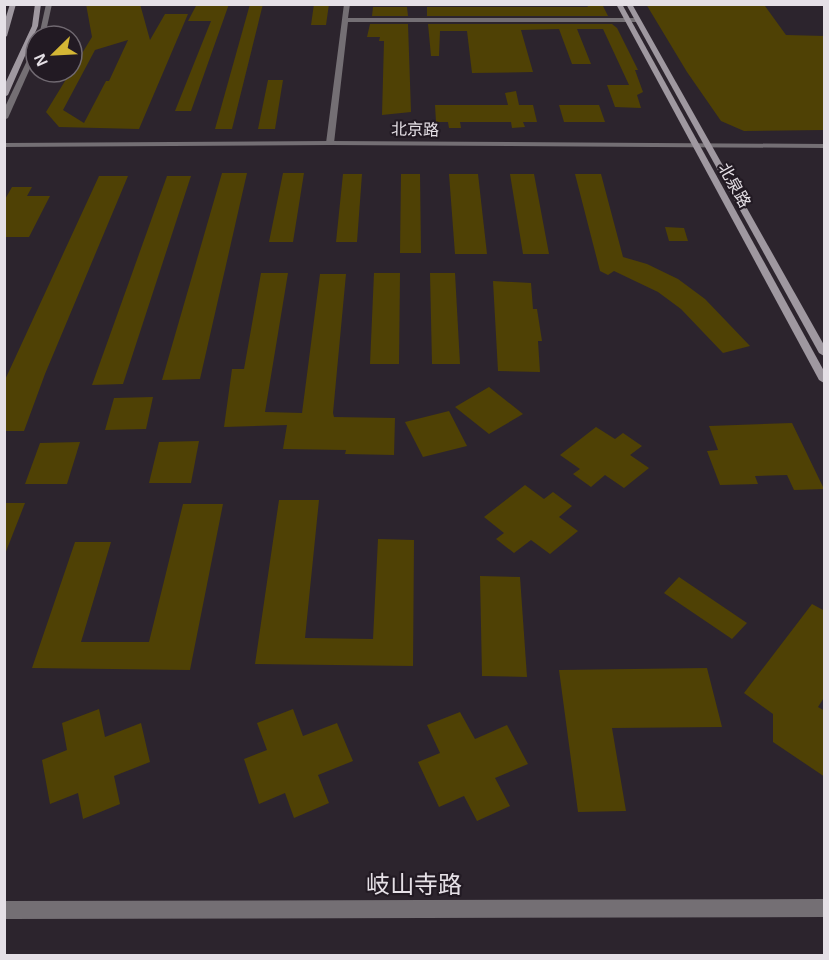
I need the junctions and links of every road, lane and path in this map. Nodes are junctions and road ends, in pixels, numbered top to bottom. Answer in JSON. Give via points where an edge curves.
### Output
{"nodes":[{"id":1,"x":13,"y":4,"type":"edge"},
{"id":2,"x":38,"y":4,"type":"edge"},
{"id":3,"x":49,"y":4,"type":"edge"},
{"id":4,"x":347,"y":4,"type":"edge"},
{"id":5,"x":619,"y":4,"type":"edge"},
{"id":6,"x":629,"y":4,"type":"edge"},
{"id":7,"x":345,"y":20,"type":"junction"},
{"id":8,"x":632,"y":20,"type":"junction"},
{"id":9,"x":45,"y":24,"type":"edge"},
{"id":10,"x":4,"y":36,"type":"edge"},
{"id":11,"x":24,"y":74,"type":"edge"},
{"id":12,"x":4,"y":95,"type":"edge"},
{"id":13,"x":4,"y":118,"type":"edge"},
{"id":14,"x":330,"y":143,"type":"junction"},
{"id":15,"x":4,"y":145,"type":"edge"},
{"id":16,"x":825,"y":146,"type":"edge"},
{"id":17,"x":698,"y":150,"type":"junction"},
{"id":18,"x":711,"y":150,"type":"junction"},
{"id":19,"x":4,"y":153,"type":"edge"},
{"id":20,"x":825,"y":153,"type":"edge"},
{"id":21,"x":825,"y":353,"type":"edge"},
{"id":22,"x":824,"y":377,"type":"edge"},
{"id":23,"x":825,"y":908,"type":"edge"},
{"id":24,"x":4,"y":910,"type":"edge"}],
"edges":[{"from":1,"to":10,"type":"main road"},
{"from":2,"to":12,"type":"main road","via":[[36,26]]},
{"from":3,"to":9,"type":"street"},
{"from":4,"to":7,"type":"street"},
{"from":5,"to":8,"type":"main road","name":"北泉路"},
{"from":6,"to":8,"type":"main road","name":"北泉路"},
{"from":7,"to":8,"type":"street"},
{"from":7,"to":14,"type":"street"},
{"from":8,"to":17,"type":"main road","name":"北泉路"},
{"from":8,"to":18,"type":"main road","name":"北泉路"},
{"from":11,"to":13,"type":"street"},
{"from":14,"to":15,"type":"street","name":"北京路"},
{"from":14,"to":17,"type":"street","name":"北京路"},
{"from":16,"to":18,"type":"street","name":"北京路"},
{"from":17,"to":18,"type":"street","name":"北京路"},
{"from":17,"to":19,"type":"street","name":"北京路"},
{"from":17,"to":22,"type":"main road","name":"北泉路"},
{"from":18,"to":20,"type":"street","name":"北京路"},
{"from":18,"to":21,"type":"main road","name":"北泉路"},
{"from":23,"to":24,"type":"street","name":"岐山寺路"}]}
